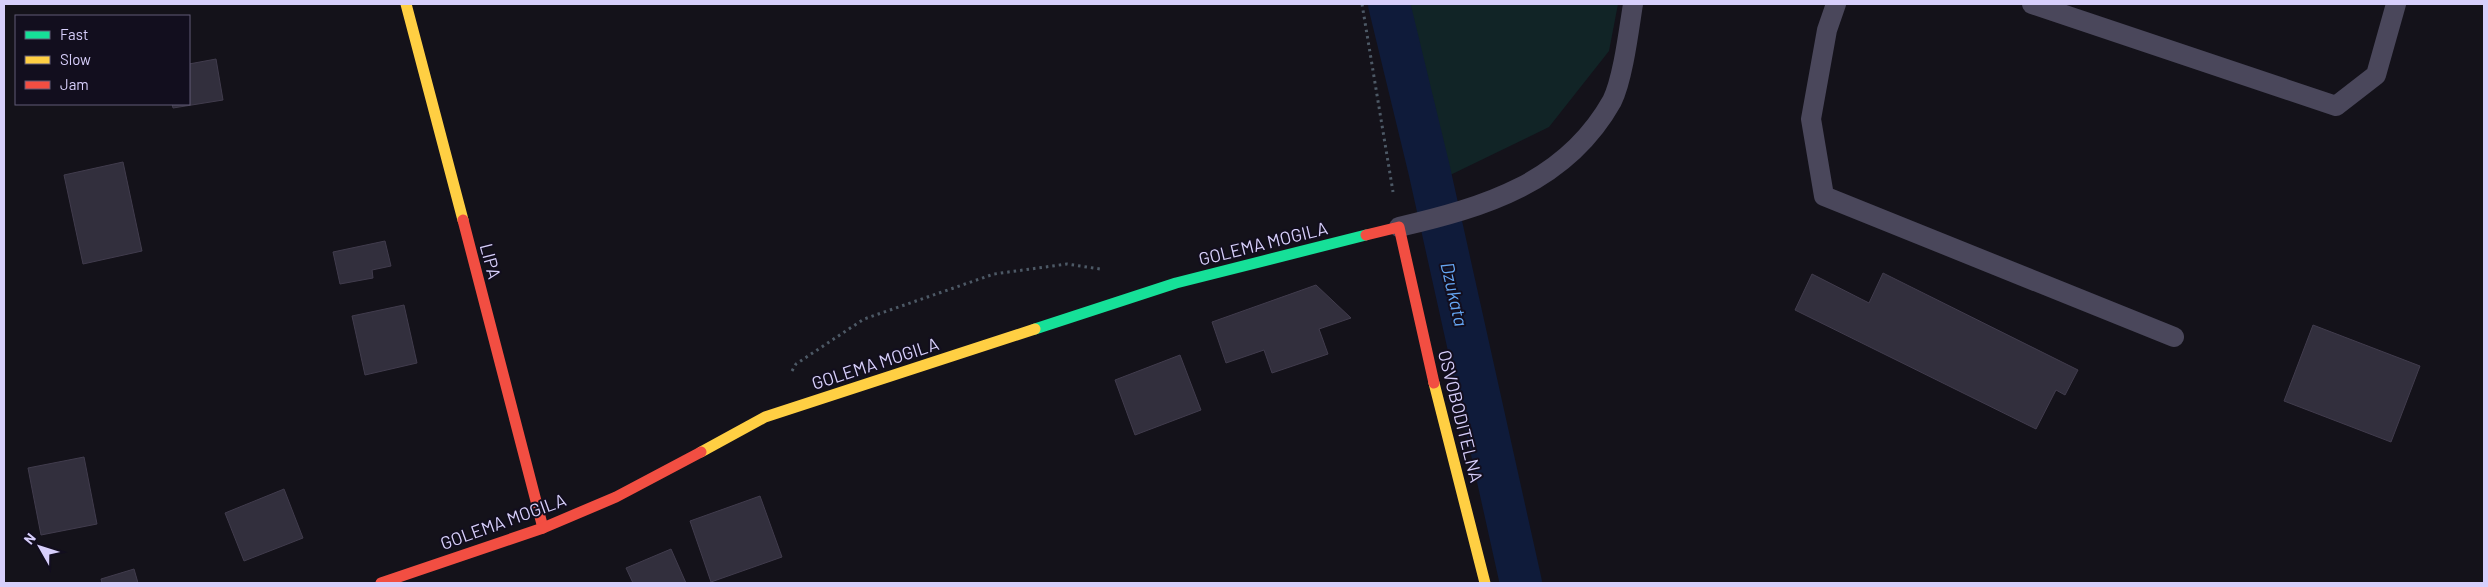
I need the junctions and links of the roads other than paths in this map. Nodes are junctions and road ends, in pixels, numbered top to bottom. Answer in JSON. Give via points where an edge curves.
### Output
{"nodes":[{"id":1,"x":406,"y":4,"type":"edge"},
{"id":2,"x":1633,"y":4,"type":"edge"},
{"id":3,"x":1836,"y":4,"type":"edge"},
{"id":4,"x":2032,"y":4,"type":"edge"},
{"id":5,"x":2396,"y":4,"type":"edge"},
{"id":6,"x":1399,"y":227,"type":"junction"},
{"id":7,"x":2174,"y":337,"type":"dead end"},
{"id":8,"x":543,"y":528,"type":"junction"},
{"id":9,"x":381,"y":583,"type":"edge"},
{"id":10,"x":1485,"y":583,"type":"edge"}],
"edges":[{"from":1,"to":8,"type":"street","name":"LIPA"},
{"from":2,"to":6,"type":"lane","via":[[1613,100],[1583,142],[1550,171],[1512,193],[1476,207]]},
{"from":3,"to":7,"type":"lane","via":[[1827,30],[1811,119],[1824,196]]},
{"from":4,"to":5,"type":"lane","via":[[2336,106],[2376,75]]},
{"from":6,"to":8,"type":"street","name":"GOLEMA MOGILA","via":[[1176,283],[765,417],[616,497]]},
{"from":6,"to":10,"type":"street","name":"OSVOBODITELNA","via":[[1430,366]]},
{"from":8,"to":9,"type":"street","name":"GOLEMA MOGILA"}]}
